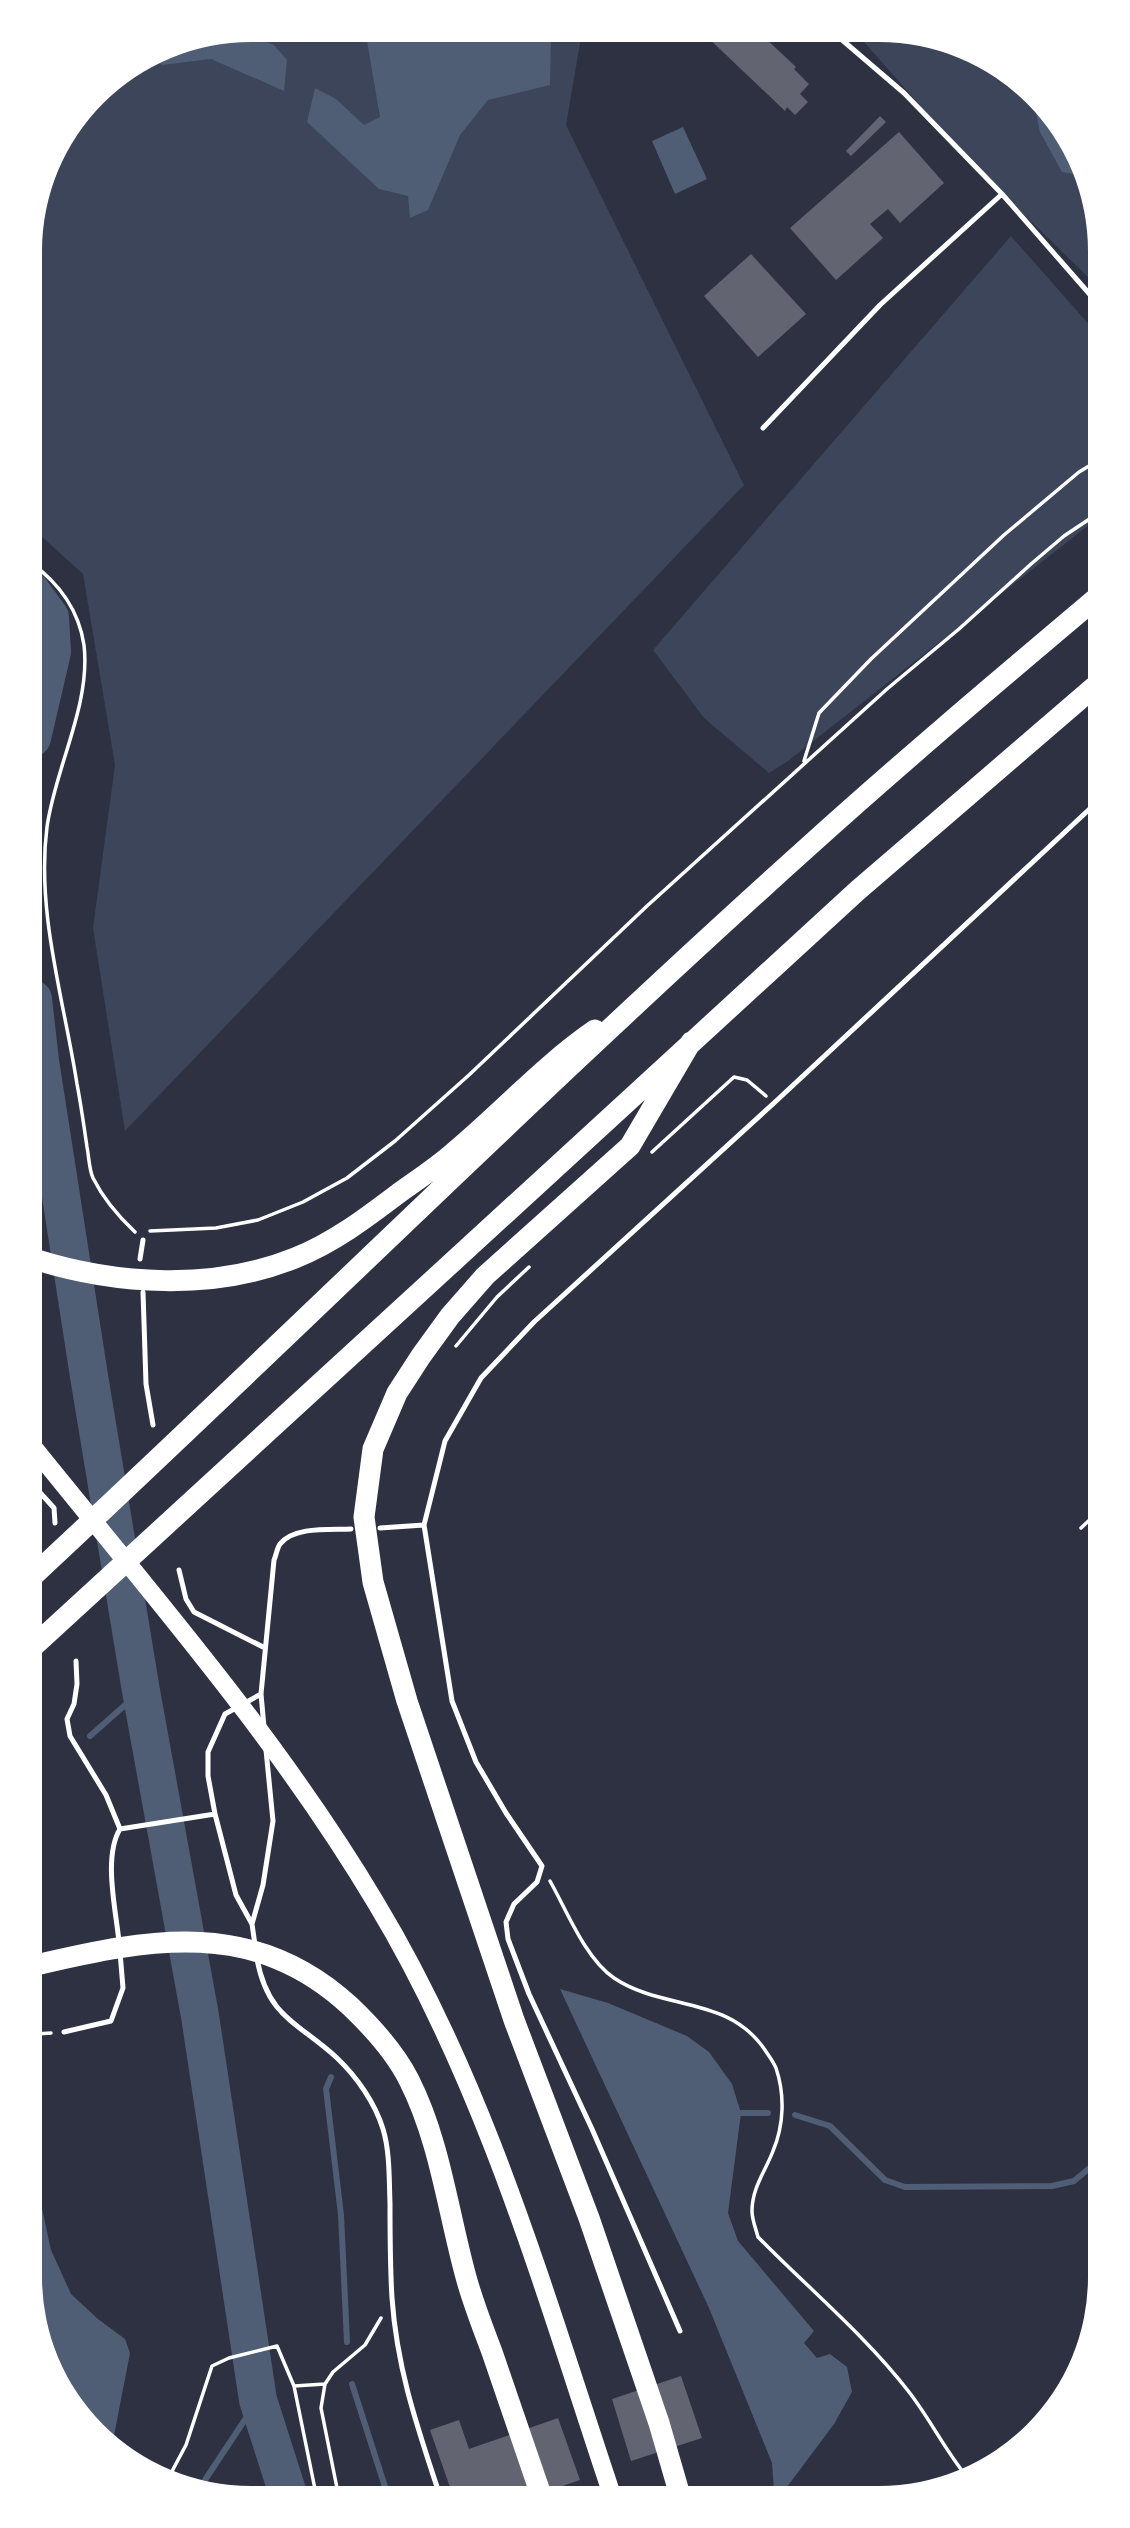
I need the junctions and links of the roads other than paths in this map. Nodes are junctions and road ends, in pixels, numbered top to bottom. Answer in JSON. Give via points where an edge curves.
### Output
{"nodes":[{"id":1,"x":844,"y":42,"type":"edge"},
{"id":2,"x":1002,"y":194,"type":"junction"},
{"id":3,"x":1088,"y":293,"type":"edge"},
{"id":4,"x":763,"y":428,"type":"dead end"},
{"id":5,"x":1088,"y":605,"type":"edge"},
{"id":6,"x":1088,"y":692,"type":"edge"},
{"id":7,"x":1088,"y":811,"type":"edge"},
{"id":8,"x":649,"y":993,"type":"junction"},
{"id":9,"x":691,"y":1042,"type":"junction"},
{"id":10,"x":143,"y":1240,"type":"road end"},
{"id":11,"x":42,"y":1261,"type":"edge"},
{"id":12,"x":138,"y":1277,"type":"junction"},
{"id":13,"x":153,"y":1425,"type":"dead end"},
{"id":14,"x":42,"y":1458,"type":"edge"},
{"id":15,"x":42,"y":1495,"type":"edge"},
{"id":16,"x":55,"y":1523,"type":"dead end"},
{"id":17,"x":424,"y":1525,"type":"junction"},
{"id":18,"x":380,"y":1528,"type":"dead end"},
{"id":19,"x":351,"y":1529,"type":"dead end"},
{"id":20,"x":42,"y":1567,"type":"edge"},
{"id":21,"x":179,"y":1570,"type":"dead end"},
{"id":22,"x":42,"y":1639,"type":"edge"},
{"id":23,"x":265,"y":1648,"type":"junction"},
{"id":24,"x":76,"y":1661,"type":"dead end"},
{"id":25,"x":261,"y":1694,"type":"junction"},
{"id":26,"x":215,"y":1814,"type":"junction"},
{"id":27,"x":120,"y":1829,"type":"junction"},
{"id":28,"x":252,"y":1924,"type":"junction"},
{"id":29,"x":42,"y":1964,"type":"edge"},
{"id":30,"x":64,"y":2032,"type":"dead end"},
{"id":31,"x":680,"y":2330,"type":"dead end"},
{"id":32,"x":437,"y":2486,"type":"edge"},
{"id":33,"x":538,"y":2486,"type":"edge"},
{"id":34,"x":609,"y":2486,"type":"edge"},
{"id":35,"x":677,"y":2486,"type":"edge"}],
"edges":[{"from":1,"to":2,"type":"lane","via":[[904,93]]},
{"from":2,"to":3,"type":"lane"},
{"from":2,"to":4,"type":"lane","via":[[880,305]]},
{"from":5,"to":8,"type":"highway","via":[[808,846]]},
{"from":6,"to":9,"type":"highway","via":[[857,891]]},
{"from":7,"to":17,"type":"lane","via":[[534,1321],[481,1378],[445,1441]]},
{"from":8,"to":12,"type":"highway","via":[[571,1047],[453,1153],[347,1232],[296,1257],[233,1275],[191,1280]]},
{"from":8,"to":20,"type":"highway"},
{"from":9,"to":22,"type":"highway"},
{"from":9,"to":35,"type":"highway","via":[[630,1146],[485,1276],[421,1356],[397,1393],[373,1449],[365,1517],[373,1581],[407,1701],[514,2020],[611,2282]]},
{"from":10,"to":12,"type":"lane"},
{"from":11,"to":12,"type":"highway"},
{"from":12,"to":13,"type":"lane","via":[[145,1384]]},
{"from":14,"to":34,"type":"main road","via":[[247,1714],[320,1813],[377,1904],[471,2090],[511,2190]]},
{"from":15,"to":16,"type":"lane","via":[[54,1508]]},
{"from":17,"to":18,"type":"lane"},
{"from":17,"to":31,"type":"lane","via":[[452,1701],[476,1762],[542,1866],[537,1882],[514,1903],[506,1922],[508,1939]]},
{"from":19,"to":23,"type":"lane","via":[[306,1532],[280,1544],[274,1560]]},
{"from":21,"to":23,"type":"lane","via":[[194,1612]]},
{"from":23,"to":25,"type":"lane"},
{"from":24,"to":27,"type":"lane","via":[[74,1704],[67,1719],[70,1736],[106,1795]]},
{"from":25,"to":26,"type":"lane","via":[[225,1714],[208,1752]]},
{"from":25,"to":28,"type":"lane","via":[[273,1821]]},
{"from":26,"to":27,"type":"lane"},
{"from":26,"to":28,"type":"lane","via":[[236,1895]]},
{"from":27,"to":30,"type":"lane","via":[[111,1858],[123,1989],[111,2021]]},
{"from":28,"to":32,"type":"lane","via":[[258,1963],[274,2006],[351,2073],[383,2129],[395,2331],[408,2399]]},
{"from":29,"to":33,"type":"highway","via":[[173,1941],[240,1946],[294,1965],[331,1988],[361,2017],[409,2080],[432,2139],[467,2279]]}]}
